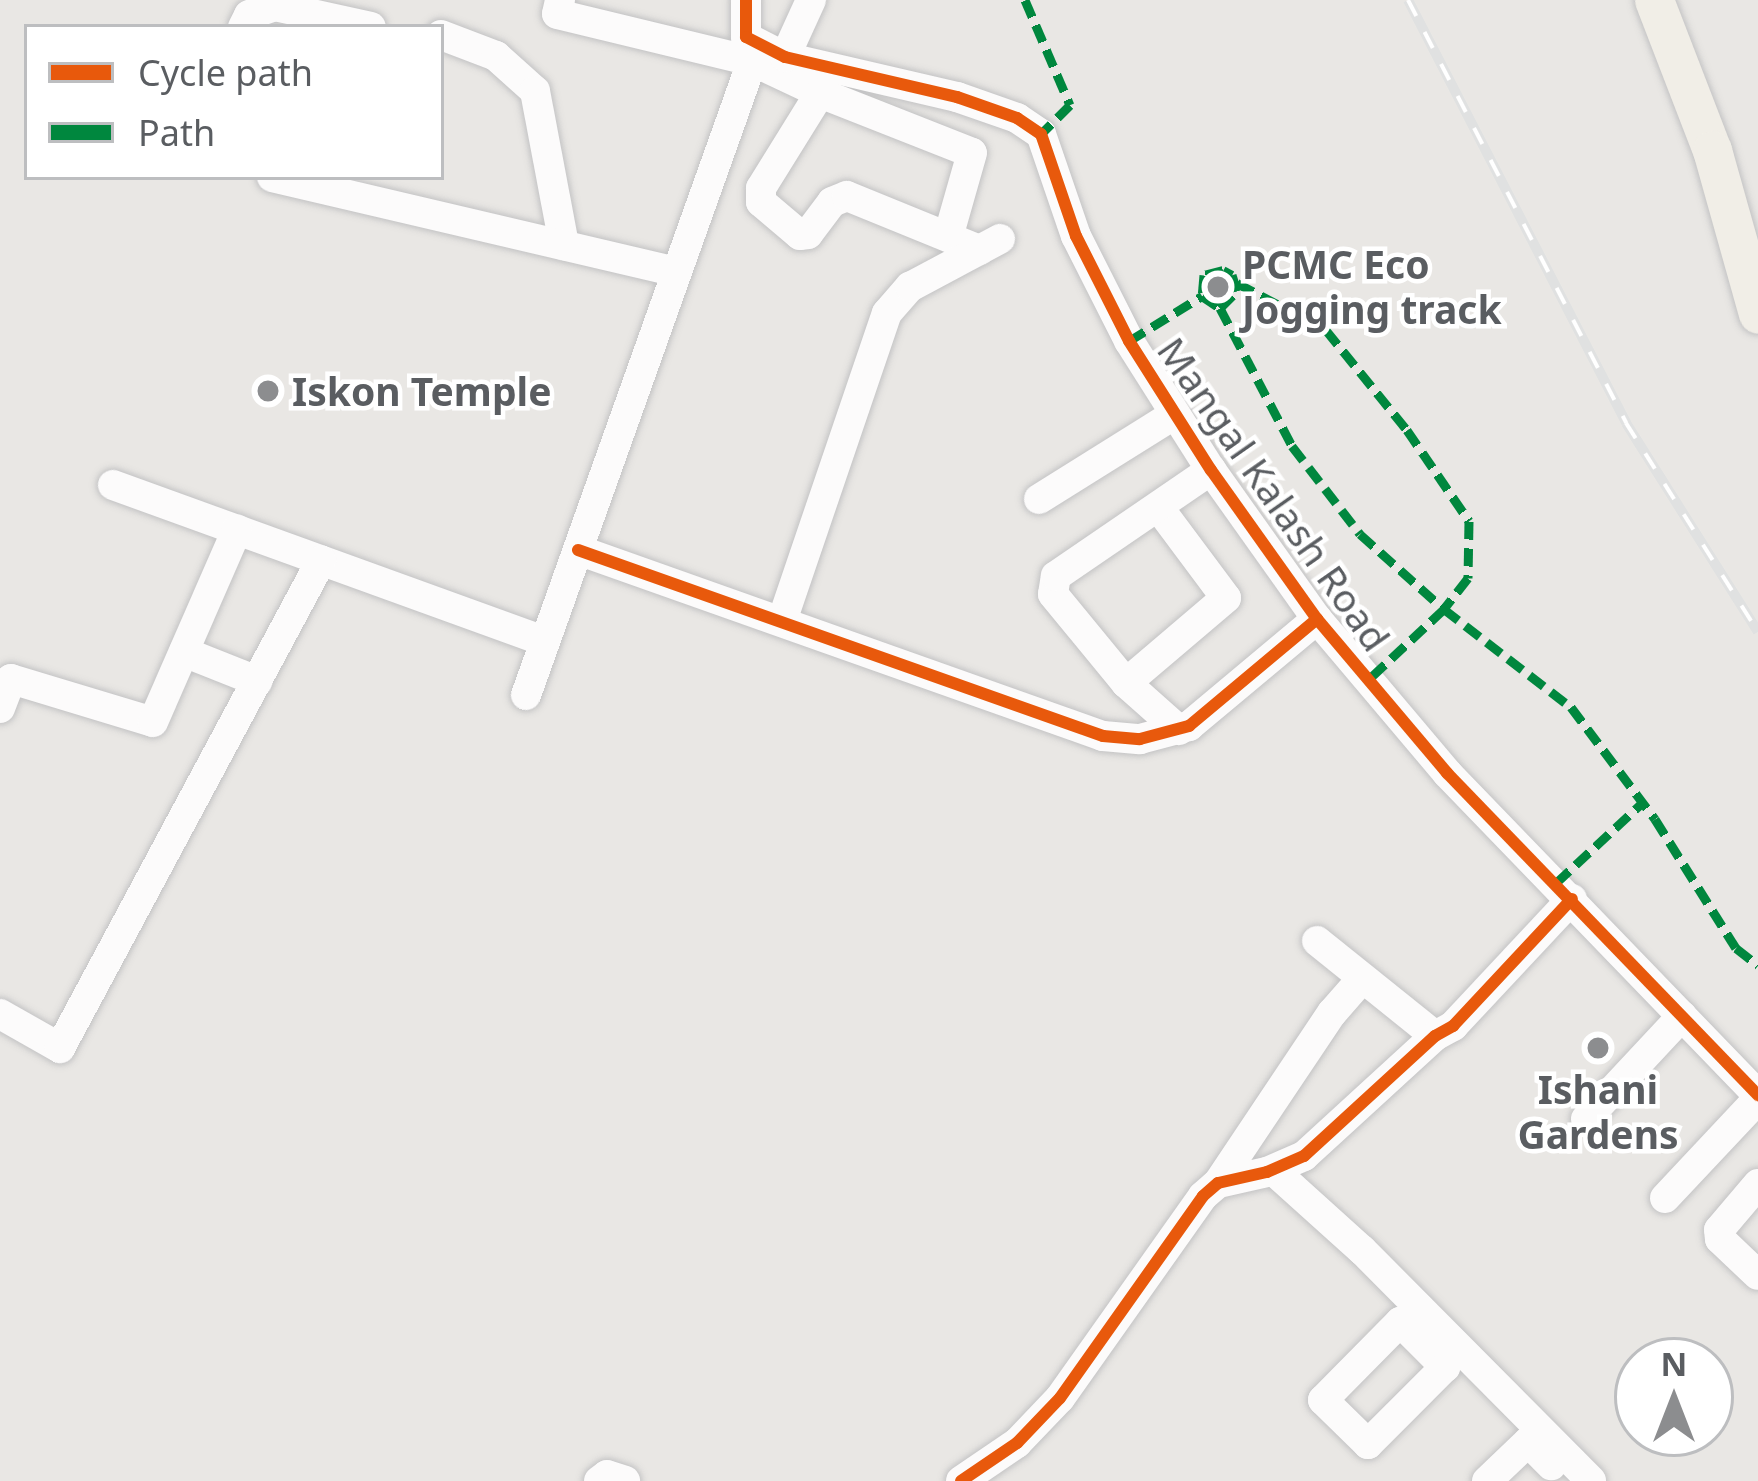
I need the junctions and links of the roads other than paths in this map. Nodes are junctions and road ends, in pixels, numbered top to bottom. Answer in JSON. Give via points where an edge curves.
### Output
{"nodes":[{"id":1,"x":560,"y":0,"type":"edge"},
{"id":2,"x":746,"y":0,"type":"edge"},
{"id":3,"x":811,"y":0,"type":"edge"},
{"id":4,"x":1654,"y":0,"type":"edge"},
{"id":5,"x":244,"y":24,"type":"edge"},
{"id":6,"x":358,"y":24,"type":"edge"},
{"id":7,"x":444,"y":36,"type":"edge"},
{"id":8,"x":765,"y":54,"type":"junction"},
{"id":9,"x":820,"y":93,"type":"junction"},
{"id":10,"x":285,"y":180,"type":"edge"},
{"id":11,"x":949,"y":233,"type":"junction"},
{"id":12,"x":565,"y":245,"type":"junction"},
{"id":13,"x":674,"y":271,"type":"junction"},
{"id":14,"x":1758,"y":314,"type":"edge"},
{"id":15,"x":1175,"y":415,"type":"junction"},
{"id":16,"x":1211,"y":470,"type":"junction"},
{"id":17,"x":113,"y":485,"type":"dead end"},
{"id":18,"x":1040,"y":499,"type":"dead end"},
{"id":19,"x":1159,"y":508,"type":"junction"},
{"id":20,"x":237,"y":530,"type":"junction"},
{"id":21,"x":578,"y":550,"type":"junction"},
{"id":22,"x":321,"y":561,"type":"junction"},
{"id":23,"x":1317,"y":619,"type":"junction"},
{"id":24,"x":782,"y":621,"type":"junction"},
{"id":25,"x":545,"y":641,"type":"junction"},
{"id":26,"x":184,"y":652,"type":"junction"},
{"id":27,"x":257,"y":681,"type":"junction"},
{"id":28,"x":1126,"y":683,"type":"junction"},
{"id":29,"x":526,"y":695,"type":"dead end"},
{"id":30,"x":0,"y":708,"type":"edge"},
{"id":31,"x":1179,"y":730,"type":"junction"},
{"id":32,"x":1572,"y":899,"type":"junction"},
{"id":33,"x":1317,"y":941,"type":"dead end"},
{"id":34,"x":1360,"y":981,"type":"junction"},
{"id":35,"x":0,"y":1014,"type":"edge"},
{"id":36,"x":1682,"y":1016,"type":"junction"},
{"id":37,"x":1435,"y":1036,"type":"junction"},
{"id":38,"x":1758,"y":1097,"type":"edge"},
{"id":39,"x":1586,"y":1119,"type":"dead end"},
{"id":40,"x":1273,"y":1170,"type":"junction"},
{"id":41,"x":1218,"y":1183,"type":"junction"},
{"id":42,"x":1758,"y":1184,"type":"edge"},
{"id":43,"x":1665,"y":1198,"type":"dead end"},
{"id":44,"x":1758,"y":1275,"type":"edge"},
{"id":45,"x":1538,"y":1439,"type":"junction"},
{"id":46,"x":599,"y":1481,"type":"edge"},
{"id":47,"x":625,"y":1481,"type":"edge"},
{"id":48,"x":961,"y":1481,"type":"edge"},
{"id":49,"x":1487,"y":1481,"type":"edge"},
{"id":50,"x":1584,"y":1481,"type":"edge"}],
"edges":[{"from":1,"to":8,"type":"street","via":[[557,14]]},
{"from":2,"to":8,"type":"street","via":[[744,29]]},
{"from":3,"to":8,"type":"street"},
{"from":4,"to":14,"type":"main road","via":[[1712,150]]},
{"from":5,"to":6,"type":"street","via":[[275,5]]},
{"from":7,"to":12,"type":"street","via":[[496,56],[535,91]]},
{"from":8,"to":9,"type":"street"},
{"from":8,"to":13,"type":"street"},
{"from":8,"to":15,"type":"street","name":"Mangal Kalash Road","via":[[957,97],[1041,134],[1090,267]]},
{"from":9,"to":11,"type":"street","via":[[972,153]]},
{"from":9,"to":11,"type":"street","via":[[761,188],[761,202],[800,235],[848,196]]},
{"from":10,"to":12,"type":"street"},
{"from":11,"to":24,"type":"street","via":[[989,244],[910,287],[887,313]]},
{"from":12,"to":13,"type":"street"},
{"from":13,"to":21,"type":"street"},
{"from":15,"to":16,"type":"street","name":"Mangal Kalash Road"},
{"from":15,"to":18,"type":"street"},
{"from":16,"to":19,"type":"street"},
{"from":16,"to":23,"type":"street","name":"Mangal Kalash Road"},
{"from":17,"to":20,"type":"street"},
{"from":19,"to":28,"type":"street","via":[[1226,598]]},
{"from":19,"to":28,"type":"street","via":[[1053,583]]},
{"from":20,"to":22,"type":"street"},
{"from":20,"to":26,"type":"street"},
{"from":21,"to":24,"type":"street"},
{"from":21,"to":25,"type":"street"},
{"from":22,"to":25,"type":"street"},
{"from":22,"to":27,"type":"street"},
{"from":23,"to":31,"type":"street"},
{"from":23,"to":32,"type":"street","name":"Mangal Kalash Road","via":[[1447,773]]},
{"from":24,"to":31,"type":"street","via":[[1103,736]]},
{"from":25,"to":29,"type":"street"},
{"from":26,"to":27,"type":"street"},
{"from":26,"to":30,"type":"street","via":[[153,722],[11,680]]},
{"from":27,"to":35,"type":"street","via":[[60,1048]]},
{"from":28,"to":31,"type":"street"},
{"from":32,"to":36,"type":"street","name":"Mangal Kalash Road"},
{"from":32,"to":37,"type":"street"},
{"from":33,"to":34,"type":"street"},
{"from":34,"to":37,"type":"street"},
{"from":34,"to":41,"type":"street"},
{"from":36,"to":38,"type":"street","name":"Mangal Kalash Road"},
{"from":36,"to":39,"type":"street"},
{"from":37,"to":40,"type":"street","via":[[1304,1156]]},
{"from":38,"to":43,"type":"street"},
{"from":40,"to":41,"type":"street"},
{"from":40,"to":45,"type":"street"},
{"from":41,"to":48,"type":"street","via":[[1051,1410]]},
{"from":42,"to":44,"type":"street","via":[[1719,1230]]},
{"from":45,"to":49,"type":"street"},
{"from":45,"to":50,"type":"street"},
{"from":46,"to":47,"type":"street"}]}
